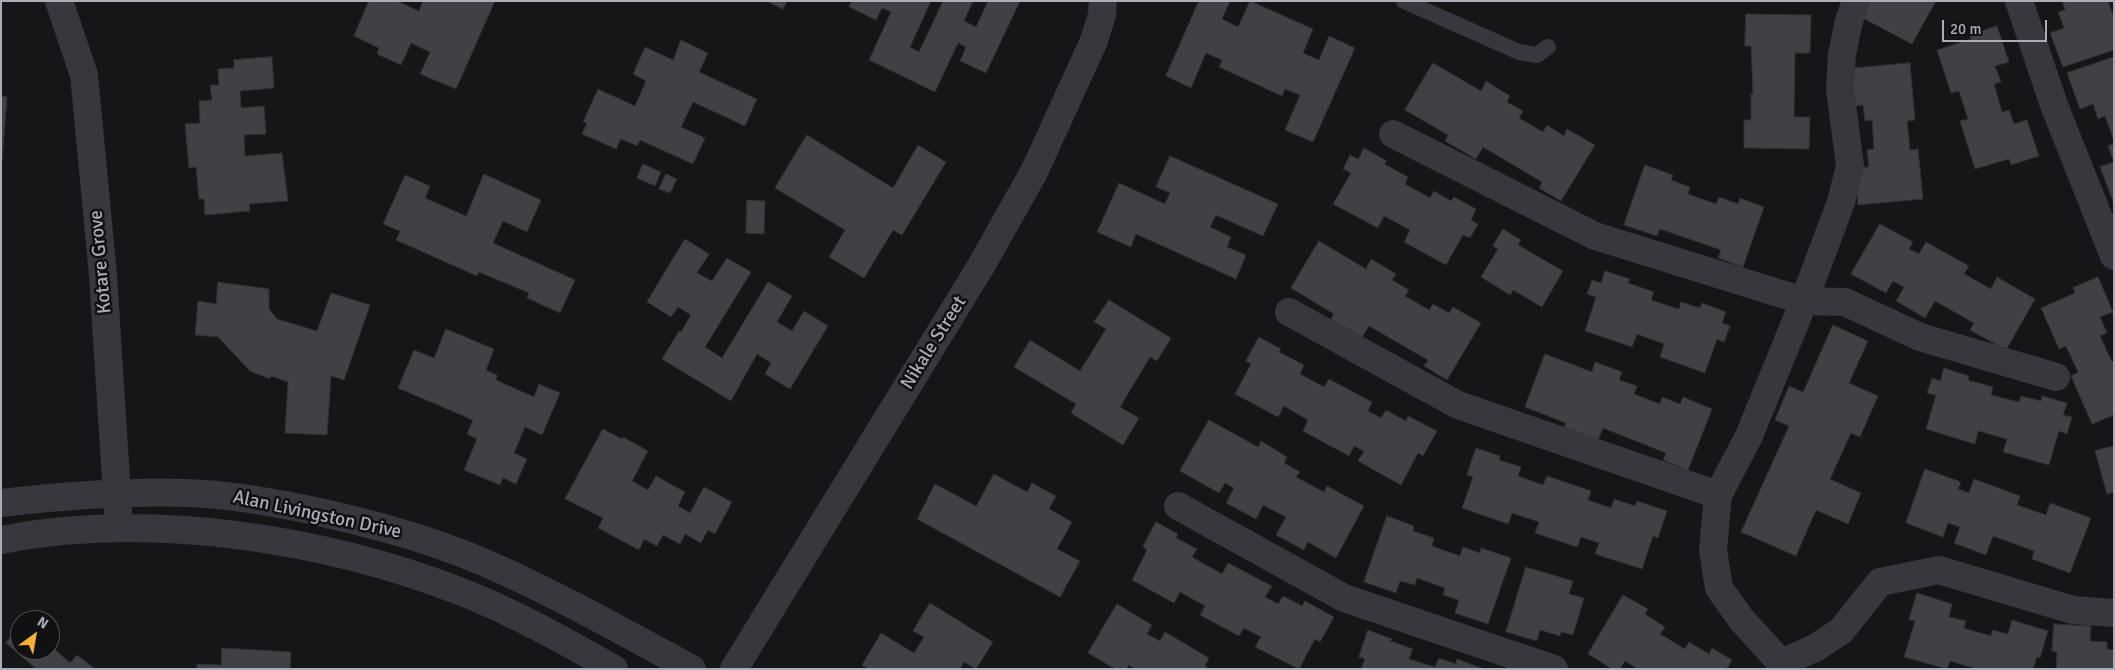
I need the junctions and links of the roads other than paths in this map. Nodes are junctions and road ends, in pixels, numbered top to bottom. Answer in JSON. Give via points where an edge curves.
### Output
{"nodes":[{"id":1,"x":58,"y":1,"type":"edge"},
{"id":2,"x":1103,"y":1,"type":"edge"},
{"id":3,"x":1404,"y":1,"type":"edge"},
{"id":4,"x":1856,"y":1,"type":"edge"},
{"id":5,"x":2019,"y":1,"type":"edge"},
{"id":6,"x":1548,"y":47,"type":"dead end"},
{"id":7,"x":1393,"y":134,"type":"dead end"},
{"id":8,"x":2114,"y":256,"type":"edge"},
{"id":9,"x":1804,"y":301,"type":"junction"},
{"id":10,"x":1289,"y":312,"type":"dead end"},
{"id":11,"x":2056,"y":378,"type":"dead end"},
{"id":12,"x":117,"y":493,"type":"junction"},
{"id":13,"x":1718,"y":495,"type":"junction"},
{"id":14,"x":1,"y":504,"type":"edge"},
{"id":15,"x":1178,"y":506,"type":"dead end"},
{"id":16,"x":119,"y":528,"type":"junction"},
{"id":17,"x":1,"y":540,"type":"edge"},
{"id":18,"x":2114,"y":613,"type":"edge"},
{"id":19,"x":1782,"y":666,"type":"edge"},
{"id":20,"x":614,"y":669,"type":"edge"},
{"id":21,"x":692,"y":669,"type":"edge"},
{"id":22,"x":734,"y":669,"type":"edge"},
{"id":23,"x":1554,"y":669,"type":"edge"}],
"edges":[{"from":1,"to":12,"type":"street","name":"Kotare Grove","via":[[84,75],[103,275]]},
{"from":2,"to":22,"type":"street","name":"Nikale Street","via":[[1093,43],[1034,172],[981,266]]},
{"from":3,"to":6,"type":"lane","via":[[1519,52],[1537,55]]},
{"from":4,"to":9,"type":"street","via":[[1842,54],[1840,89],[1850,166],[1841,202]]},
{"from":5,"to":8,"type":"street","via":[[2054,105]]},
{"from":7,"to":9,"type":"street","via":[[1595,236]]},
{"from":9,"to":11,"type":"street","via":[[1845,302],[1920,337]]},
{"from":9,"to":13,"type":"street","via":[[1749,436]]},
{"from":10,"to":13,"type":"street","via":[[1458,404]]},
{"from":12,"to":14,"type":"street","name":"Alan Livingston Drive"},
{"from":12,"to":16,"type":"street","name":"Kotare Grove"},
{"from":12,"to":21,"type":"street","name":"Alan Livingston Drive","via":[[233,497],[364,522],[410,535],[482,561],[552,594]]},
{"from":13,"to":19,"type":"street","via":[[1713,550],[1719,588]]},
{"from":15,"to":23,"type":"street","via":[[1344,598]]},
{"from":16,"to":17,"type":"street","name":"Alan Livingston Drive","via":[[69,530]]},
{"from":16,"to":20,"type":"street","name":"Alan Livingston Drive","via":[[285,542],[400,570],[463,592],[519,617]]},
{"from":18,"to":19,"type":"street","via":[[2073,610],[1938,570],[1880,582],[1841,632]]}]}
